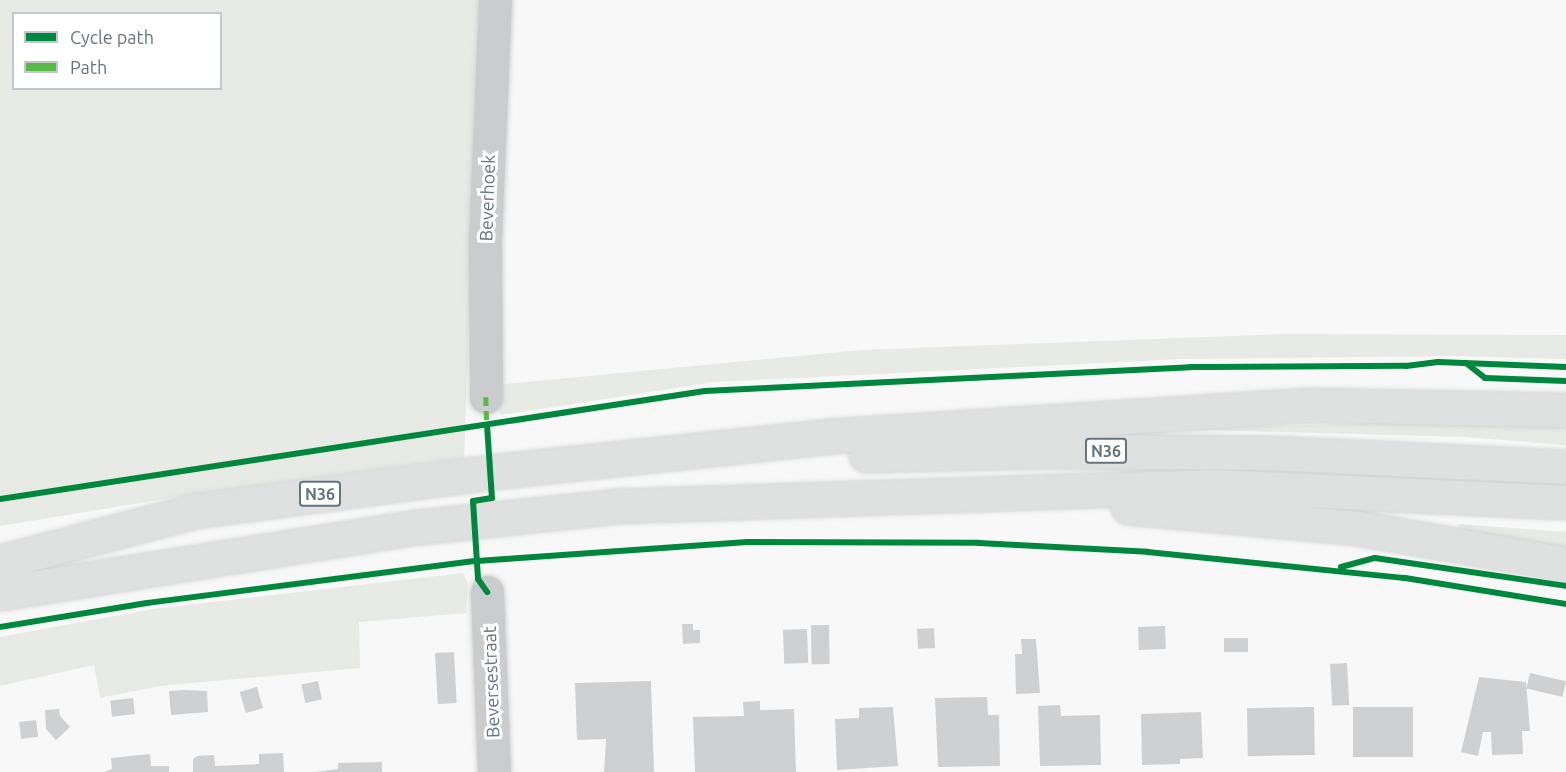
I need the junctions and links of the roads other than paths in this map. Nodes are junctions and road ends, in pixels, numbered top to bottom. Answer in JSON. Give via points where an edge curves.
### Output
{"nodes":[{"id":1,"x":495,"y":0,"type":"edge"},
{"id":2,"x":486,"y":397,"type":"dead end"},
{"id":3,"x":1566,"y":410,"type":"edge"},
{"id":4,"x":646,"y":458,"type":"junction"},
{"id":5,"x":1566,"y":467,"type":"edge"},
{"id":6,"x":980,"y":493,"type":"junction"},
{"id":7,"x":1566,"y":502,"type":"edge"},
{"id":8,"x":0,"y":562,"type":"edge"},
{"id":9,"x":1566,"y":564,"type":"edge"},
{"id":10,"x":487,"y":592,"type":"dead end"},
{"id":11,"x":0,"y":593,"type":"edge"},
{"id":12,"x":494,"y":772,"type":"edge"}],
"edges":[{"from":1,"to":2,"type":"street","name":"Beverhoek","via":[[485,239]]},
{"from":3,"to":4,"type":"main road","via":[[1311,405],[830,436]]},
{"from":4,"to":5,"type":"main road","number":"N36","via":[[1043,451],[1272,453]]},
{"from":4,"to":8,"type":"main road","number":"N36","via":[[490,472],[194,511]]},
{"from":6,"to":7,"type":"main road","number":"N36","via":[[1214,486]]},
{"from":6,"to":9,"type":"main road","via":[[1358,528]]},
{"from":6,"to":11,"type":"main road","number":"N36","via":[[617,506],[406,529]]},
{"from":10,"to":12,"type":"street","name":"Beversestraat"}]}
